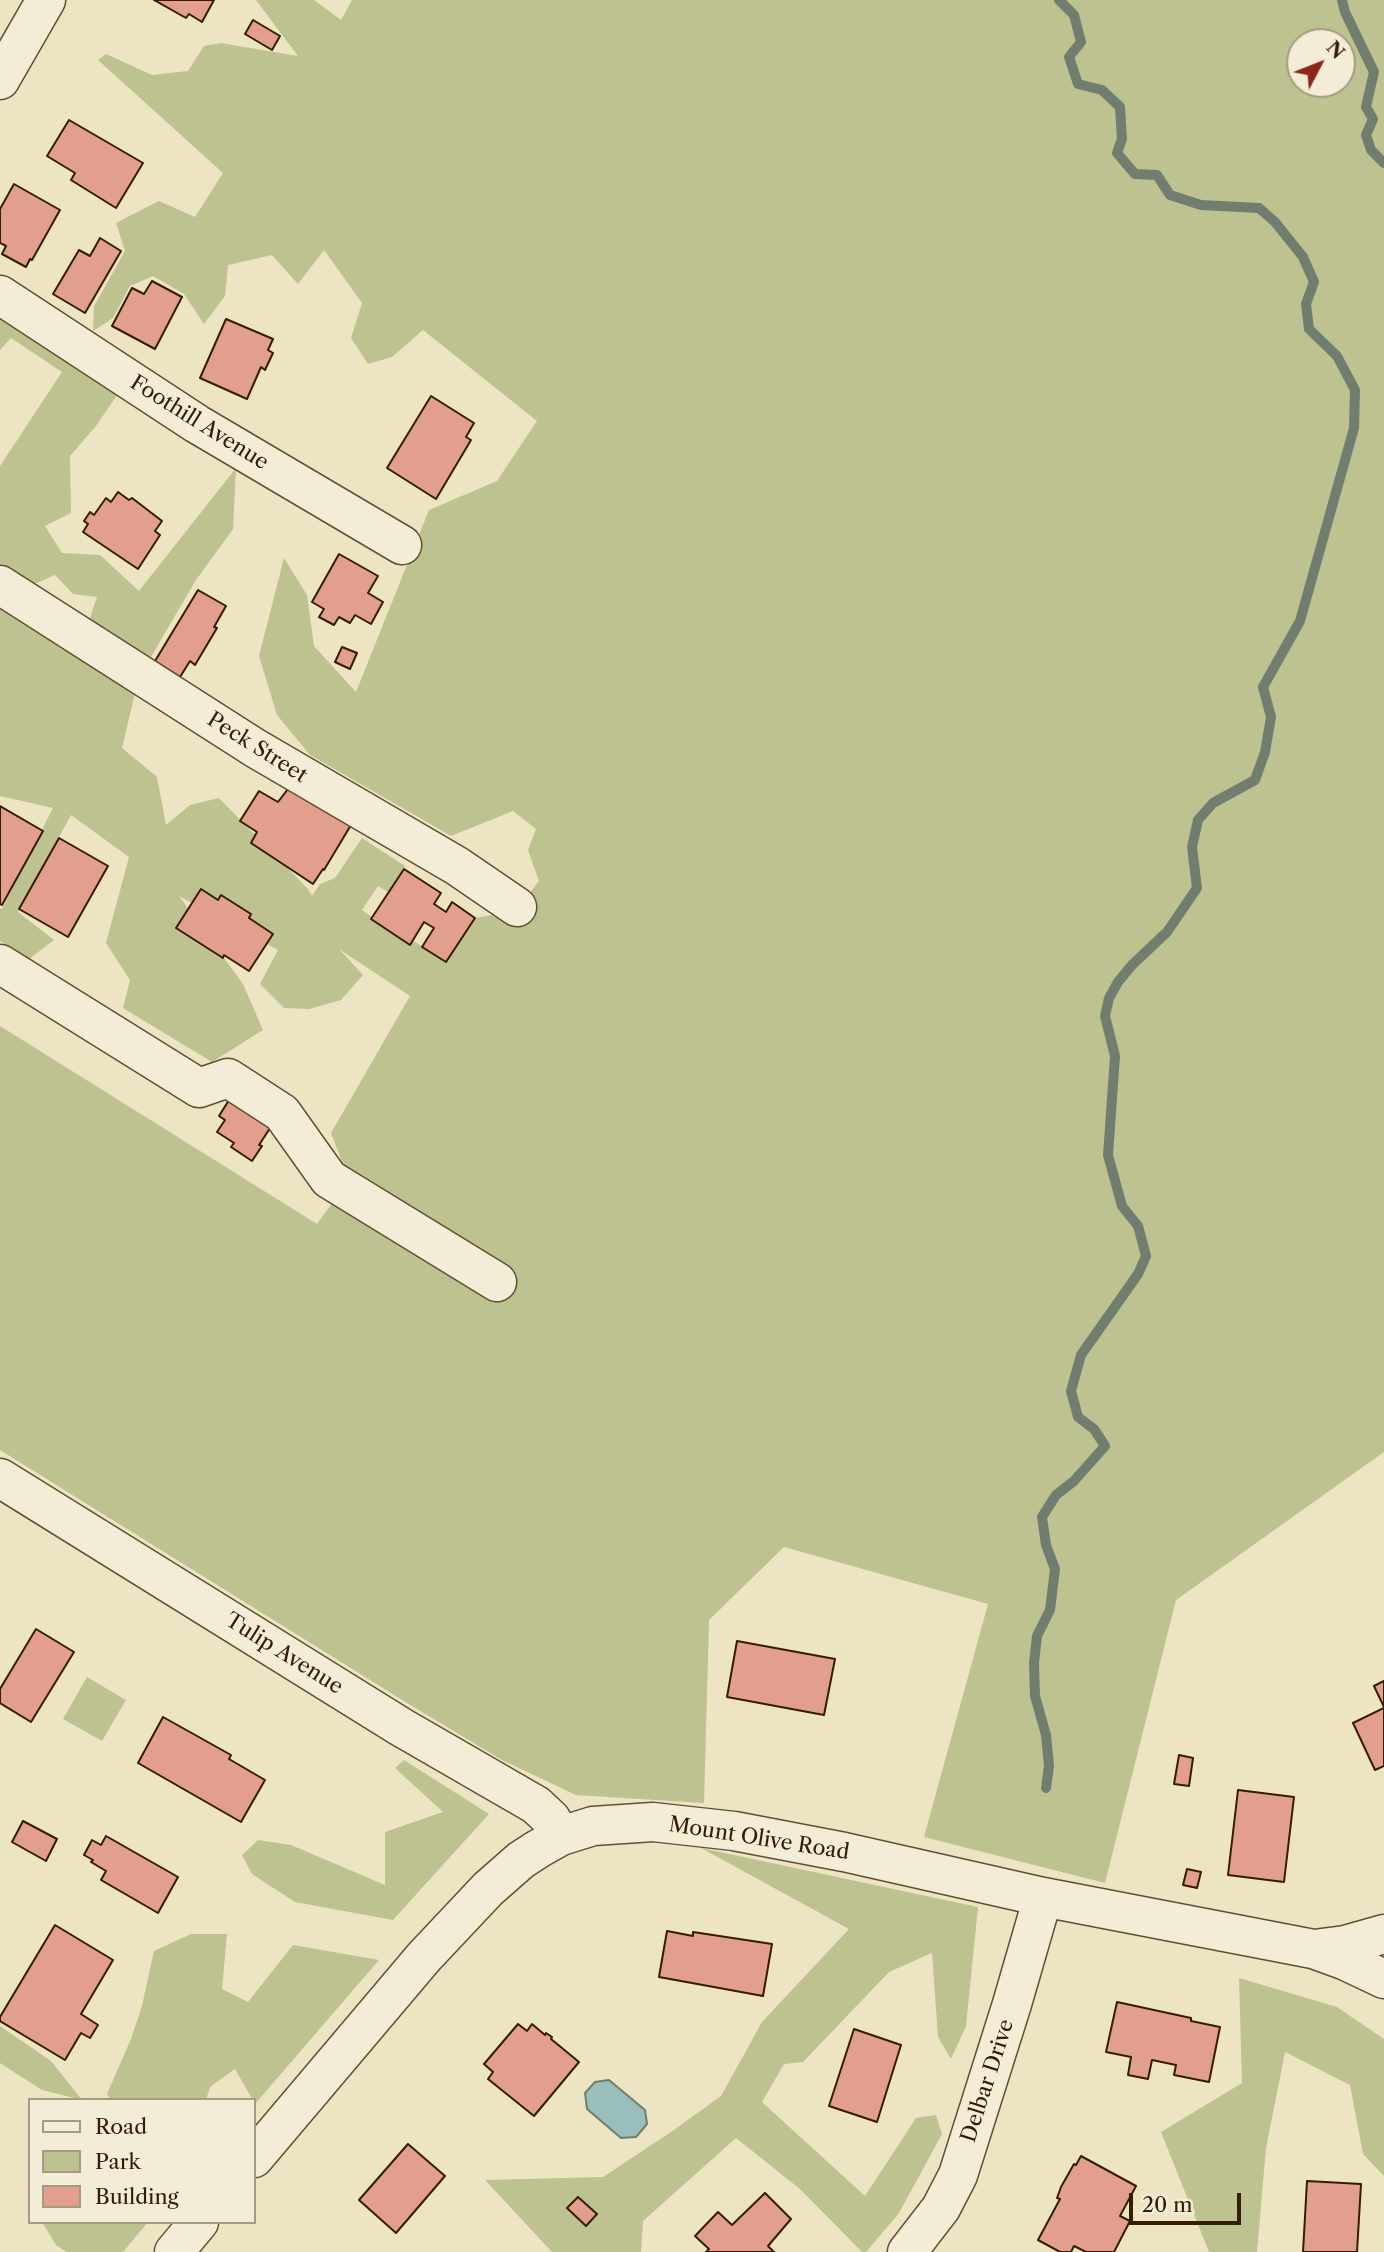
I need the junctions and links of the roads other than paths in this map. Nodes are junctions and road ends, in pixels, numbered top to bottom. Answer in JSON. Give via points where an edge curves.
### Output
{"nodes":[{"id":1,"x":46,"y":0,"type":"edge"},
{"id":2,"x":0,"y":80,"type":"edge"},
{"id":3,"x":0,"y":295,"type":"edge"},
{"id":4,"x":402,"y":545,"type":"dead end"},
{"id":5,"x":0,"y":584,"type":"edge"},
{"id":6,"x":517,"y":907,"type":"dead end"},
{"id":7,"x":0,"y":964,"type":"edge"},
{"id":8,"x":497,"y":1282,"type":"dead end"},
{"id":9,"x":0,"y":1478,"type":"edge"},
{"id":10,"x":561,"y":1836,"type":"junction"},
{"id":11,"x":1043,"y":1897,"type":"junction"},
{"id":12,"x":1384,"y":1934,"type":"edge"},
{"id":13,"x":1313,"y":1950,"type":"junction"},
{"id":14,"x":1384,"y":1979,"type":"edge"},
{"id":15,"x":256,"y":2156,"type":"edge"},
{"id":16,"x":197,"y":2224,"type":"edge"},
{"id":17,"x":173,"y":2252,"type":"edge"},
{"id":18,"x":906,"y":2252,"type":"edge"}],
"edges":[{"from":1,"to":2,"type":"street"},
{"from":3,"to":4,"type":"street","name":"Foothill Avenue","via":[[197,424]]},
{"from":5,"to":6,"type":"street","name":"Peck Street","via":[[255,748],[457,866]]},
{"from":7,"to":8,"type":"street","via":[[199,1088],[229,1078],[282,1113],[329,1179]]},
{"from":9,"to":10,"type":"street","name":"Tulip Avenue","via":[[401,1727],[536,1805]]},
{"from":10,"to":11,"type":"street","name":"Mount Olive Road","via":[[614,1823],[653,1822],[734,1831]]},
{"from":10,"to":15,"type":"street","name":"Mount Olive Road","via":[[520,1860],[447,1931]]},
{"from":11,"to":13,"type":"street","name":"Mount Olive Road"},
{"from":11,"to":18,"type":"street","name":"Delbar Drive","via":[[958,2175],[941,2208]]},
{"from":12,"to":13,"type":"street","name":"Mount Olive Road"},
{"from":13,"to":14,"type":"street","name":"Mount Olive Road"},
{"from":16,"to":17,"type":"street"}]}
